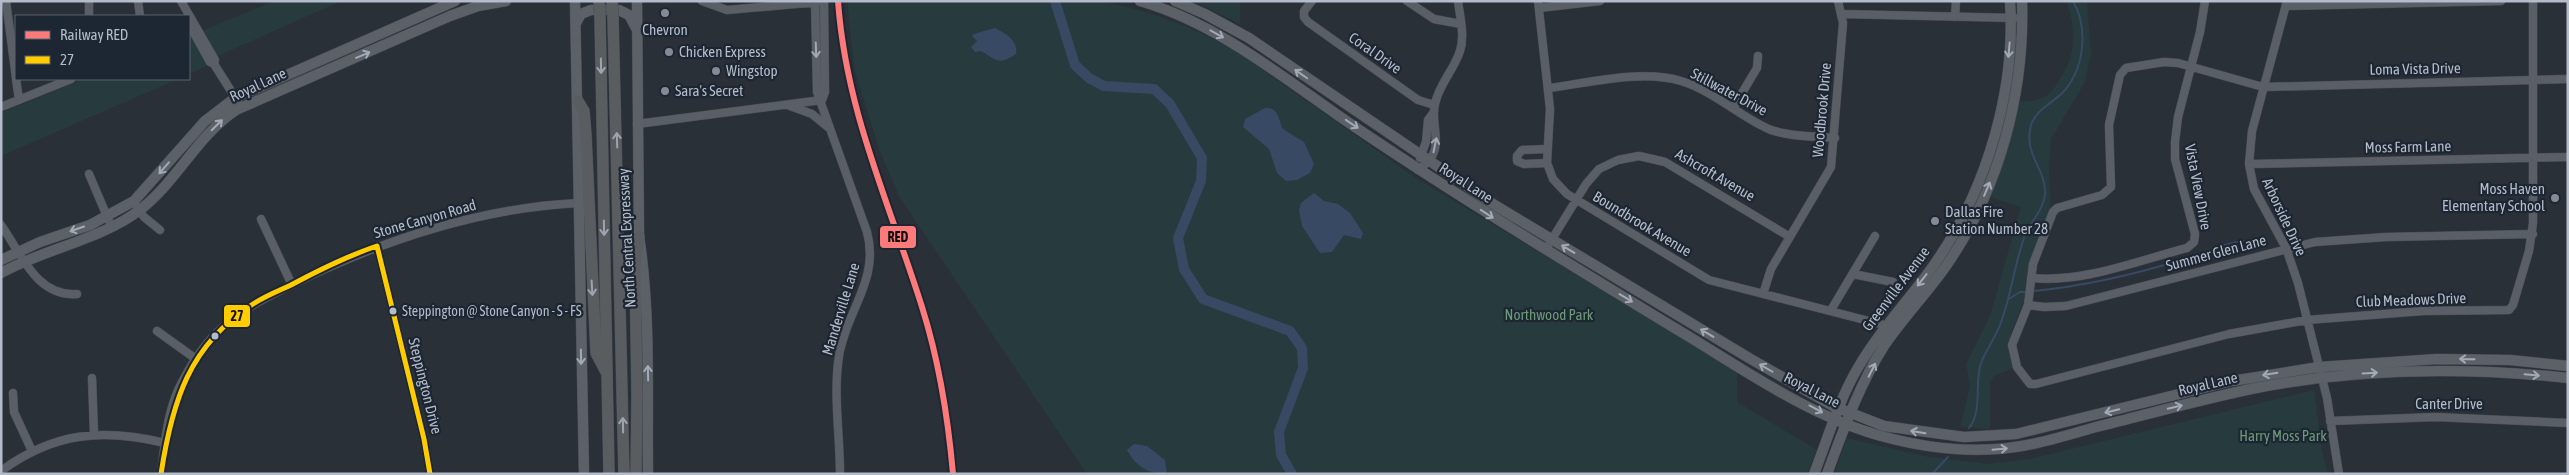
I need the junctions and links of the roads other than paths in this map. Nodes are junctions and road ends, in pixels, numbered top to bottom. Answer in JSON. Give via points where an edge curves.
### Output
{"nodes":[{"id":1,"x":6,"y":1,"type":"edge"},
{"id":2,"x":89,"y":1,"type":"edge"},
{"id":3,"x":138,"y":1,"type":"edge"},
{"id":4,"x":175,"y":1,"type":"edge"},
{"id":5,"x":181,"y":1,"type":"edge"},
{"id":6,"x":455,"y":1,"type":"edge"},
{"id":7,"x":506,"y":1,"type":"edge"},
{"id":8,"x":575,"y":1,"type":"edge"},
{"id":9,"x":599,"y":1,"type":"edge"},
{"id":10,"x":612,"y":1,"type":"edge"},
{"id":11,"x":637,"y":1,"type":"edge"},
{"id":12,"x":702,"y":1,"type":"edge"},
{"id":13,"x":1140,"y":1,"type":"edge"},
{"id":14,"x":1175,"y":1,"type":"edge"},
{"id":15,"x":1312,"y":1,"type":"edge"},
{"id":16,"x":1408,"y":1,"type":"edge"},
{"id":17,"x":1458,"y":1,"type":"edge"},
{"id":18,"x":1600,"y":1,"type":"edge"},
{"id":19,"x":1838,"y":1,"type":"edge"},
{"id":20,"x":1956,"y":1,"type":"edge"},
{"id":21,"x":2010,"y":1,"type":"edge"},
{"id":22,"x":2022,"y":1,"type":"edge"},
{"id":23,"x":2205,"y":1,"type":"edge"},
{"id":24,"x":2501,"y":1,"type":"edge"},
{"id":25,"x":2533,"y":1,"type":"edge"},
{"id":26,"x":818,"y":2,"type":"edge"},
{"id":27,"x":2287,"y":4,"type":"edge"},
{"id":28,"x":1538,"y":5,"type":"edge"},
{"id":29,"x":424,"y":14,"type":"junction"},
{"id":30,"x":1205,"y":14,"type":"junction"},
{"id":31,"x":1842,"y":14,"type":"junction"},
{"id":32,"x":89,"y":15,"type":"edge"},
{"id":33,"x":140,"y":15,"type":"edge"},
{"id":34,"x":183,"y":15,"type":"edge"},
{"id":35,"x":189,"y":15,"type":"edge"},
{"id":36,"x":190,"y":17,"type":"edge"},
{"id":37,"x":1955,"y":17,"type":"junction"},
{"id":38,"x":2011,"y":18,"type":"junction"},
{"id":39,"x":2023,"y":18,"type":"junction"},
{"id":40,"x":576,"y":24,"type":"junction"},
{"id":41,"x":1200,"y":24,"type":"junction"},
{"id":42,"x":1461,"y":24,"type":"junction"},
{"id":43,"x":190,"y":26,"type":"edge"},
{"id":44,"x":429,"y":26,"type":"junction"},
{"id":45,"x":638,"y":31,"type":"junction"},
{"id":46,"x":332,"y":54,"type":"junction"},
{"id":47,"x":1758,"y":56,"type":"dead end"},
{"id":48,"x":214,"y":64,"type":"junction"},
{"id":49,"x":337,"y":66,"type":"junction"},
{"id":50,"x":2191,"y":67,"type":"junction"},
{"id":51,"x":15,"y":70,"type":"edge"},
{"id":52,"x":2568,"y":79,"type":"edge"},
{"id":53,"x":16,"y":80,"type":"edge"},
{"id":54,"x":69,"y":80,"type":"edge"},
{"id":55,"x":2534,"y":80,"type":"junction"},
{"id":56,"x":2264,"y":86,"type":"junction"},
{"id":57,"x":1548,"y":88,"type":"junction"},
{"id":58,"x":235,"y":98,"type":"junction"},
{"id":59,"x":19,"y":100,"type":"junction"},
{"id":60,"x":822,"y":100,"type":"junction"},
{"id":61,"x":578,"y":101,"type":"junction"},
{"id":62,"x":782,"y":105,"type":"junction"},
{"id":63,"x":1,"y":107,"type":"edge"},
{"id":64,"x":241,"y":108,"type":"junction"},
{"id":65,"x":1733,"y":108,"type":"junction"},
{"id":66,"x":1434,"y":109,"type":"junction"},
{"id":67,"x":637,"y":124,"type":"junction"},
{"id":68,"x":830,"y":130,"type":"junction"},
{"id":69,"x":1835,"y":138,"type":"junction"},
{"id":70,"x":1546,"y":149,"type":"junction"},
{"id":71,"x":1987,"y":157,"type":"junction"},
{"id":72,"x":2568,"y":157,"type":"edge"},
{"id":73,"x":2534,"y":158,"type":"junction"},
{"id":74,"x":1425,"y":160,"type":"junction"},
{"id":75,"x":1998,"y":161,"type":"junction"},
{"id":76,"x":1546,"y":163,"type":"junction"},
{"id":77,"x":2249,"y":164,"type":"junction"},
{"id":78,"x":1418,"y":170,"type":"junction"},
{"id":79,"x":89,"y":174,"type":"dead end"},
{"id":80,"x":1576,"y":200,"type":"junction"},
{"id":81,"x":134,"y":201,"type":"junction"},
{"id":82,"x":578,"y":203,"type":"junction"},
{"id":83,"x":139,"y":210,"type":"junction"},
{"id":84,"x":1965,"y":211,"type":"junction"},
{"id":85,"x":1975,"y":217,"type":"junction"},
{"id":86,"x":262,"y":219,"type":"dead end"},
{"id":87,"x":109,"y":221,"type":"junction"},
{"id":88,"x":1,"y":225,"type":"edge"},
{"id":89,"x":160,"y":230,"type":"dead end"},
{"id":90,"x":2533,"y":234,"type":"junction"},
{"id":91,"x":639,"y":236,"type":"junction"},
{"id":92,"x":1875,"y":236,"type":"dead end"},
{"id":93,"x":1790,"y":237,"type":"junction"},
{"id":94,"x":1552,"y":240,"type":"junction"},
{"id":95,"x":378,"y":246,"type":"junction"},
{"id":96,"x":2286,"y":248,"type":"junction"},
{"id":97,"x":1546,"y":250,"type":"junction"},
{"id":98,"x":20,"y":251,"type":"junction"},
{"id":99,"x":1,"y":260,"type":"edge"},
{"id":100,"x":25,"y":261,"type":"junction"},
{"id":101,"x":1941,"y":263,"type":"junction"},
{"id":102,"x":1,"y":273,"type":"edge"},
{"id":103,"x":1853,"y":274,"type":"junction"},
{"id":104,"x":2031,"y":278,"type":"junction"},
{"id":105,"x":1893,"y":282,"type":"dead end"},
{"id":106,"x":292,"y":285,"type":"junction"},
{"id":107,"x":77,"y":294,"type":"dead end"},
{"id":108,"x":1763,"y":294,"type":"junction"},
{"id":109,"x":2028,"y":305,"type":"junction"},
{"id":110,"x":1831,"y":310,"type":"junction"},
{"id":111,"x":2307,"y":320,"type":"junction"},
{"id":112,"x":1892,"y":327,"type":"junction"},
{"id":113,"x":157,"y":331,"type":"dead end"},
{"id":114,"x":196,"y":359,"type":"junction"},
{"id":115,"x":2568,"y":366,"type":"edge"},
{"id":116,"x":2319,"y":367,"type":"junction"},
{"id":117,"x":607,"y":374,"type":"junction"},
{"id":118,"x":92,"y":378,"type":"dead end"},
{"id":119,"x":2322,"y":378,"type":"junction"},
{"id":120,"x":2568,"y":378,"type":"edge"},
{"id":121,"x":13,"y":393,"type":"dead end"},
{"id":122,"x":1840,"y":409,"type":"junction"},
{"id":123,"x":1851,"y":414,"type":"junction"},
{"id":124,"x":1835,"y":419,"type":"junction"},
{"id":125,"x":2330,"y":421,"type":"junction"},
{"id":126,"x":2568,"y":423,"type":"edge"},
{"id":127,"x":1847,"y":424,"type":"junction"},
{"id":128,"x":94,"y":434,"type":"junction"},
{"id":129,"x":1952,"y":436,"type":"junction"},
{"id":130,"x":165,"y":443,"type":"junction"},
{"id":131,"x":1951,"y":448,"type":"junction"},
{"id":132,"x":32,"y":451,"type":"junction"},
{"id":133,"x":1,"y":471,"type":"edge"},
{"id":134,"x":160,"y":474,"type":"edge"},
{"id":135,"x":430,"y":474,"type":"edge"},
{"id":136,"x":584,"y":474,"type":"edge"},
{"id":137,"x":609,"y":474,"type":"edge"},
{"id":138,"x":624,"y":474,"type":"edge"},
{"id":139,"x":636,"y":474,"type":"edge"},
{"id":140,"x":648,"y":474,"type":"edge"},
{"id":141,"x":840,"y":474,"type":"edge"},
{"id":142,"x":1814,"y":474,"type":"edge"},
{"id":143,"x":1827,"y":474,"type":"edge"},
{"id":144,"x":2339,"y":474,"type":"edge"}],
"edges":[{"from":1,"to":51,"type":"street"},
{"from":2,"to":32,"type":"street"},
{"from":3,"to":33,"type":"street"},
{"from":4,"to":34,"type":"street"},
{"from":5,"to":35,"type":"street"},
{"from":6,"to":29,"type":"main road","name":"Royal Lane"},
{"from":7,"to":44,"type":"main road","name":"Royal Lane","via":[[467,10]]},
{"from":8,"to":40,"type":"main road"},
{"from":9,"to":117,"type":"highway","name":"North Central Expressway","one_way":true,"bridge":true},
{"from":138,"to":10,"type":"highway","name":"North Central Expressway","one_way":true,"bridge":true},
{"from":11,"to":45,"type":"main road","name":"North Central Expressway"},
{"from":12,"to":26,"type":"street","name":"Manderville Lane","via":[[727,10]]},
{"from":13,"to":41,"type":"main road","name":"Royal Lane"},
{"from":14,"to":30,"type":"main road","name":"Royal Lane"},
{"from":15,"to":66,"type":"street","name":"Coral Drive","via":[[1304,11],[1308,22]]},
{"from":16,"to":42,"type":"street","via":[[1434,19]]},
{"from":17,"to":42,"type":"street"},
{"from":18,"to":28,"type":"street"},
{"from":19,"to":31,"type":"street","name":"Woodbrook Drive"},
{"from":20,"to":37,"type":"street"},
{"from":21,"to":38,"type":"main road","name":"Greenville Avenue"},
{"from":22,"to":39,"type":"main road","name":"Greenville Avenue"},
{"from":23,"to":50,"type":"street","name":"Vista View Drive"},
{"from":24,"to":27,"type":"street"},
{"from":25,"to":55,"type":"street","name":"Club Meadows Drive"},
{"from":26,"to":60,"type":"street","name":"Manderville Lane","via":[[817,92]]},
{"from":27,"to":56,"type":"street","name":"Arborside Drive"},
{"from":28,"to":57,"type":"street","name":"Boundbrook Avenue"},
{"from":29,"to":44,"type":"main road"},
{"from":29,"to":46,"type":"main road","name":"Royal Lane"},
{"from":30,"to":41,"type":"main road"},
{"from":74,"to":30,"type":"main road","name":"Royal Lane","one_way":true,"via":[[1265,49]]},
{"from":31,"to":37,"type":"street"},
{"from":31,"to":69,"type":"street","name":"Woodbrook Drive"},
{"from":36,"to":48,"type":"street","via":[[215,60]]},
{"from":37,"to":38,"type":"street"},
{"from":38,"to":39,"type":"street"},
{"from":38,"to":71,"type":"main road","name":"Greenville Avenue","one_way":true,"via":[[2004,95]]},
{"from":39,"to":75,"type":"main road","name":"Greenville Avenue","via":[[2020,75]]},
{"from":40,"to":45,"type":"main road","via":[[585,12],[619,10],[629,15]]},
{"from":40,"to":61,"type":"main road"},
{"from":41,"to":78,"type":"main road","name":"Royal Lane","one_way":true},
{"from":42,"to":66,"type":"street","via":[[1461,50],[1439,90]]},
{"from":43,"to":48,"type":"street"},
{"from":49,"to":44,"type":"main road","name":"Royal Lane","one_way":true},
{"from":45,"to":67,"type":"main road","name":"North Central Expressway"},
{"from":46,"to":49,"type":"main road"},
{"from":46,"to":58,"type":"main road","name":"Royal Lane"},
{"from":47,"to":65,"type":"street","via":[[1757,68]]},
{"from":48,"to":58,"type":"street"},
{"from":49,"to":64,"type":"main road","name":"Royal Lane"},
{"from":50,"to":56,"type":"street","name":"Loma Vista Drive"},
{"from":50,"to":104,"type":"street","name":"Loma Vista Drive","via":[[2164,62],[2122,71],[2109,124],[2111,187],[2102,195],[2053,212],[2033,264]]},
{"from":50,"to":104,"type":"street","name":"Vista View Drive","via":[[2178,117],[2175,159],[2195,234],[2194,242],[2187,248],[2083,276]]},
{"from":52,"to":55,"type":"street","name":"Loma Vista Drive"},
{"from":53,"to":59,"type":"street"},
{"from":54,"to":59,"type":"street"},
{"from":55,"to":56,"type":"street","name":"Loma Vista Drive"},
{"from":55,"to":73,"type":"street","name":"Club Meadows Drive"},
{"from":56,"to":77,"type":"street","name":"Arborside Drive","via":[[2252,131]]},
{"from":57,"to":65,"type":"street","name":"Stillwater Drive","via":[[1636,77],[1663,77],[1693,86]]},
{"from":57,"to":70,"type":"street","name":"Boundbrook Avenue","via":[[1550,109]]},
{"from":58,"to":64,"type":"street"},
{"from":58,"to":81,"type":"main road","name":"Royal Lane","one_way":true,"via":[[205,121]]},
{"from":59,"to":63,"type":"street"},
{"from":60,"to":62,"type":"street"},
{"from":60,"to":68,"type":"street","name":"Manderville Lane"},
{"from":61,"to":82,"type":"main road"},
{"from":61,"to":117,"type":"highway","one_way":true,"via":[[584,111],[586,135],[596,354]]},
{"from":62,"to":67,"type":"street"},
{"from":62,"to":68,"type":"street","via":[[805,110]]},
{"from":83,"to":64,"type":"main road","name":"Royal Lane","one_way":true,"via":[[154,198],[220,122]]},
{"from":65,"to":69,"type":"street","name":"Stillwater Drive","via":[[1772,130]]},
{"from":66,"to":74,"type":"street","via":[[1436,137]]},
{"from":67,"to":91,"type":"main road","name":"North Central Expressway"},
{"from":68,"to":141,"type":"street","name":"Manderville Lane","via":[[871,251],[866,280],[839,354]]},
{"from":69,"to":93,"type":"street","name":"Woodbrook Drive","via":[[1832,166]]},
{"from":70,"to":76,"type":"street","name":"Boundbrook Avenue"},
{"from":70,"to":76,"type":"street","via":[[1522,150],[1517,156],[1518,161],[1524,164]]},
{"from":71,"to":75,"type":"main road"},
{"from":71,"to":84,"type":"main road","name":"Greenville Avenue"},
{"from":72,"to":73,"type":"street","name":"Moss Farm Lane"},
{"from":73,"to":77,"type":"street","name":"Moss Farm Lane"},
{"from":73,"to":90,"type":"street","name":"Club Meadows Drive"},
{"from":74,"to":78,"type":"street"},
{"from":74,"to":94,"type":"main road","name":"Royal Lane"},
{"from":85,"to":75,"type":"main road","name":"Greenville Avenue","one_way":true},
{"from":76,"to":80,"type":"street","name":"Boundbrook Avenue","via":[[1559,187]]},
{"from":77,"to":96,"type":"street","name":"Arborside Drive","via":[[2256,194]]},
{"from":78,"to":97,"type":"main road","name":"Royal Lane","one_way":true},
{"from":79,"to":87,"type":"street"},
{"from":80,"to":93,"type":"street","name":"Ashcroft Avenue","via":[[1605,166],[1628,157],[1652,157]]},
{"from":80,"to":94,"type":"street","name":"Ashcroft Avenue"},
{"from":80,"to":108,"type":"street","name":"Boundbrook Avenue","via":[[1709,280]]},
{"from":81,"to":83,"type":"street"},
{"from":81,"to":87,"type":"main road","name":"Royal Lane"},
{"from":82,"to":95,"type":"street","name":"Stone Canyon Road","via":[[546,204],[503,212]]},
{"from":82,"to":136,"type":"main road","one_way":true},
{"from":83,"to":87,"type":"main road","name":"Royal Lane"},
{"from":83,"to":89,"type":"street"},
{"from":84,"to":85,"type":"main road"},
{"from":84,"to":101,"type":"main road","name":"Greenville Avenue"},
{"from":85,"to":101,"type":"main road","name":"Greenville Avenue"},
{"from":86,"to":106,"type":"street"},
{"from":87,"to":98,"type":"main road","name":"Royal Lane","one_way":true},
{"from":87,"to":100,"type":"main road","name":"Royal Lane"},
{"from":88,"to":98,"type":"street"},
{"from":90,"to":96,"type":"street","name":"Summer Glen Lane","via":[[2386,237],[2315,242]]},
{"from":90,"to":111,"type":"street","name":"Club Meadows Drive","via":[[2509,310],[2414,311]]},
{"from":91,"to":139,"type":"highway","via":[[635,268]]},
{"from":140,"to":91,"type":"main road","name":"North Central Expressway","one_way":true,"via":[[646,318]]},
{"from":92,"to":103,"type":"street"},
{"from":93,"to":108,"type":"street","name":"Woodbrook Drive","via":[[1771,269]]},
{"from":94,"to":97,"type":"street","name":"Ashcroft Avenue"},
{"from":122,"to":94,"type":"main road","name":"Royal Lane","one_way":true},
{"from":95,"to":106,"type":"street","name":"Stone Canyon Road"},
{"from":95,"to":135,"type":"street","name":"Steppington Drive"},
{"from":96,"to":109,"type":"street","name":"Summer Glen Lane","via":[[2066,306]]},
{"from":96,"to":111,"type":"street","name":"Arborside Drive"},
{"from":97,"to":124,"type":"main road","name":"Royal Lane","one_way":true,"via":[[1762,380]]},
{"from":98,"to":99,"type":"main road","name":"Royal Lane"},
{"from":98,"to":100,"type":"street"},
{"from":100,"to":102,"type":"main road","name":"Royal Lane"},
{"from":100,"to":107,"type":"street","via":[[34,277],[45,286],[57,293]]},
{"from":101,"to":112,"type":"main road","name":"Greenville Avenue"},
{"from":103,"to":105,"type":"street"},
{"from":103,"to":110,"type":"street"},
{"from":104,"to":109,"type":"street"},
{"from":106,"to":114,"type":"street","name":"Stone Canyon Road","via":[[253,304],[232,320]]},
{"from":108,"to":110,"type":"street","name":"Boundbrook Avenue"},
{"from":109,"to":111,"type":"street","name":"Club Meadows Drive","via":[[2012,345],[2017,367],[2030,384],[2229,334]]},
{"from":110,"to":112,"type":"street","name":"Boundbrook Avenue"},
{"from":111,"to":116,"type":"street","name":"Arborside Drive"},
{"from":112,"to":122,"type":"main road","name":"Greenville Avenue","via":[[1852,377]]},
{"from":123,"to":112,"type":"main road","name":"Greenville Avenue","one_way":true},
{"from":113,"to":114,"type":"street"},
{"from":114,"to":130,"type":"street","name":"Stone Canyon Road","via":[[174,401]]},
{"from":115,"to":116,"type":"main road","name":"Royal Lane","one_way":true,"via":[[2510,360],[2437,359]]},
{"from":116,"to":119,"type":"street","name":"Arborside Drive"},
{"from":116,"to":129,"type":"main road","name":"Royal Lane","one_way":true,"via":[[2239,380],[2016,434]]},
{"from":117,"to":137,"type":"highway","name":"North Central Expressway"},
{"from":118,"to":128,"type":"street"},
{"from":119,"to":120,"type":"main road","name":"Royal Lane","one_way":true,"via":[[2466,370]]},
{"from":119,"to":125,"type":"street","name":"Arborside Drive"},
{"from":131,"to":119,"type":"main road","name":"Royal Lane","one_way":true,"via":[[1994,450],[2025,446],[2224,395]]},
{"from":121,"to":132,"type":"street","via":[[14,412]]},
{"from":122,"to":123,"type":"main road","name":"Royal Lane"},
{"from":122,"to":124,"type":"main road","name":"Greenville Avenue"},
{"from":123,"to":127,"type":"main road","name":"Greenville Avenue"},
{"from":129,"to":123,"type":"main road","name":"Royal Lane","one_way":true,"via":[[1897,429]]},
{"from":124,"to":127,"type":"main road","name":"Royal Lane"},
{"from":124,"to":142,"type":"main road","name":"Greenville Avenue"},
{"from":125,"to":126,"type":"street","name":"Canter Drive","via":[[2436,417]]},
{"from":125,"to":144,"type":"street","name":"Arborside Drive"},
{"from":127,"to":131,"type":"main road","name":"Royal Lane","via":[[1902,441]]},
{"from":127,"to":143,"type":"main road","name":"Greenville Avenue"},
{"from":128,"to":130,"type":"street"},
{"from":128,"to":132,"type":"street","via":[[68,438]]},
{"from":129,"to":131,"type":"main road"},
{"from":130,"to":134,"type":"street","name":"Stone Canyon Road"},
{"from":132,"to":133,"type":"street"}]}
